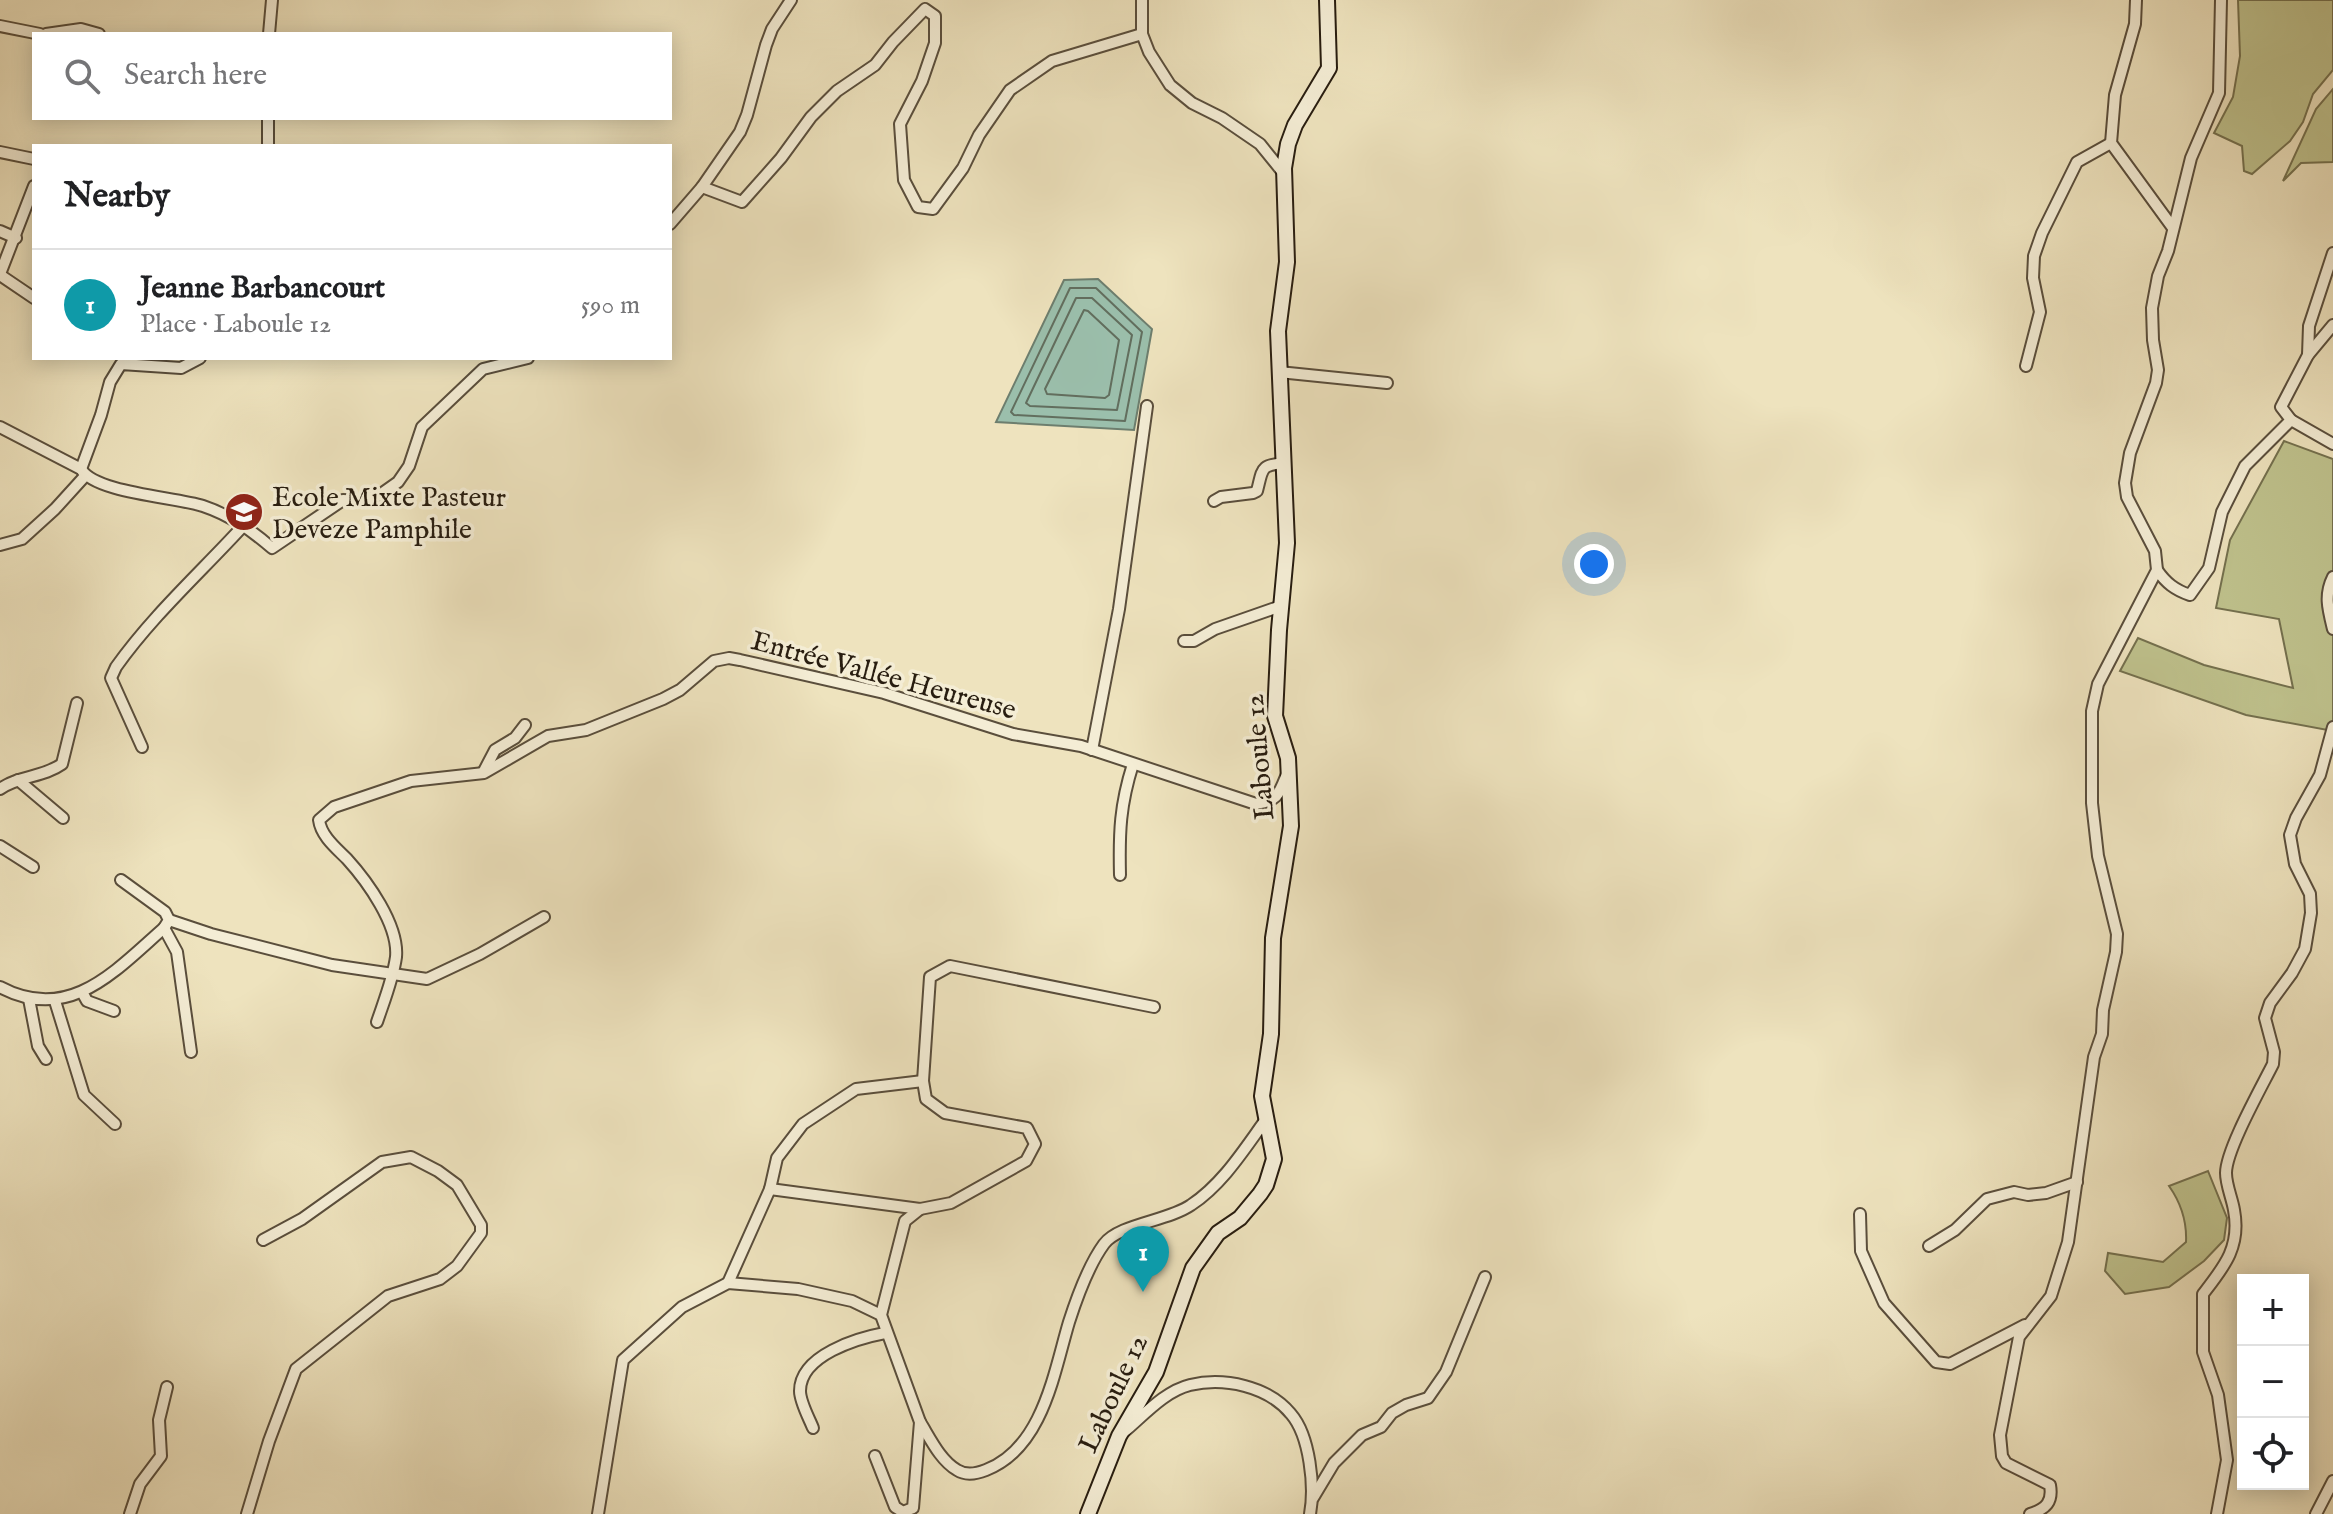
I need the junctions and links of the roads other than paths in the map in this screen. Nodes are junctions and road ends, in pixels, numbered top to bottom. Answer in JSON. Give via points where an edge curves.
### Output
{"nodes":[{"id":1,"x":272,"y":0,"type":"edge"},
{"id":2,"x":791,"y":0,"type":"edge"},
{"id":3,"x":1142,"y":0,"type":"edge"},
{"id":4,"x":1327,"y":0,"type":"edge"},
{"id":5,"x":2136,"y":0,"type":"edge"},
{"id":6,"x":2221,"y":0,"type":"edge"},
{"id":7,"x":0,"y":26,"type":"edge"},
{"id":8,"x":32,"y":32,"type":"edge"},
{"id":9,"x":58,"y":32,"type":"edge"},
{"id":10,"x":92,"y":32,"type":"edge"},
{"id":11,"x":269,"y":32,"type":"edge"},
{"id":12,"x":1142,"y":34,"type":"junction"},
{"id":13,"x":268,"y":120,"type":"edge"},
{"id":14,"x":2111,"y":143,"type":"junction"},
{"id":15,"x":268,"y":144,"type":"edge"},
{"id":16,"x":1288,"y":144,"type":"junction"},
{"id":17,"x":1266,"y":149,"type":"junction"},
{"id":18,"x":0,"y":152,"type":"edge"},
{"id":19,"x":32,"y":159,"type":"edge"},
{"id":20,"x":1285,"y":175,"type":"junction"},
{"id":21,"x":702,"y":187,"type":"junction"},
{"id":22,"x":32,"y":192,"type":"edge"},
{"id":23,"x":672,"y":222,"type":"edge"},
{"id":24,"x":2173,"y":228,"type":"junction"},
{"id":25,"x":0,"y":231,"type":"edge"},
{"id":26,"x":16,"y":238,"type":"junction"},
{"id":27,"x":2333,"y":253,"type":"edge"},
{"id":28,"x":0,"y":274,"type":"edge"},
{"id":29,"x":32,"y":297,"type":"edge"},
{"id":30,"x":2333,"y":325,"type":"edge"},
{"id":31,"x":2308,"y":355,"type":"junction"},
{"id":32,"x":196,"y":360,"type":"edge"},
{"id":33,"x":520,"y":360,"type":"edge"},
{"id":34,"x":2026,"y":366,"type":"dead end"},
{"id":35,"x":1279,"y":372,"type":"junction"},
{"id":36,"x":1387,"y":383,"type":"dead end"},
{"id":37,"x":1147,"y":406,"type":"dead end"},
{"id":38,"x":2291,"y":420,"type":"junction"},
{"id":39,"x":0,"y":427,"type":"edge"},
{"id":40,"x":2333,"y":444,"type":"edge"},
{"id":41,"x":1285,"y":463,"type":"junction"},
{"id":42,"x":83,"y":472,"type":"junction"},
{"id":43,"x":1214,"y":501,"type":"dead end"},
{"id":44,"x":244,"y":525,"type":"junction"},
{"id":45,"x":0,"y":545,"type":"edge"},
{"id":46,"x":2157,"y":570,"type":"junction"},
{"id":47,"x":2333,"y":577,"type":"edge"},
{"id":48,"x":1281,"y":606,"type":"junction"},
{"id":49,"x":2333,"y":629,"type":"edge"},
{"id":50,"x":1184,"y":641,"type":"dead end"},
{"id":51,"x":77,"y":703,"type":"dead end"},
{"id":52,"x":525,"y":725,"type":"dead end"},
{"id":53,"x":2333,"y":727,"type":"edge"},
{"id":54,"x":142,"y":747,"type":"dead end"},
{"id":55,"x":1092,"y":750,"type":"junction"},
{"id":56,"x":1133,"y":764,"type":"junction"},
{"id":57,"x":1288,"y":772,"type":"junction"},
{"id":58,"x":484,"y":773,"type":"junction"},
{"id":59,"x":18,"y":780,"type":"junction"},
{"id":60,"x":0,"y":789,"type":"edge"},
{"id":61,"x":63,"y":818,"type":"dead end"},
{"id":62,"x":0,"y":846,"type":"edge"},
{"id":63,"x":33,"y":867,"type":"dead end"},
{"id":64,"x":1120,"y":875,"type":"dead end"},
{"id":65,"x":121,"y":880,"type":"dead end"},
{"id":66,"x":544,"y":917,"type":"dead end"},
{"id":67,"x":167,"y":924,"type":"junction"},
{"id":68,"x":393,"y":972,"type":"junction"},
{"id":69,"x":0,"y":987,"type":"edge"},
{"id":70,"x":82,"y":992,"type":"junction"},
{"id":71,"x":29,"y":999,"type":"junction"},
{"id":72,"x":55,"y":1001,"type":"junction"},
{"id":73,"x":1154,"y":1007,"type":"dead end"},
{"id":74,"x":114,"y":1011,"type":"dead end"},
{"id":75,"x":377,"y":1022,"type":"dead end"},
{"id":76,"x":191,"y":1052,"type":"dead end"},
{"id":77,"x":46,"y":1059,"type":"dead end"},
{"id":78,"x":923,"y":1081,"type":"junction"},
{"id":79,"x":1268,"y":1117,"type":"junction"},
{"id":80,"x":115,"y":1124,"type":"dead end"},
{"id":81,"x":2077,"y":1182,"type":"junction"},
{"id":82,"x":770,"y":1189,"type":"junction"},
{"id":83,"x":920,"y":1209,"type":"junction"},
{"id":84,"x":1860,"y":1214,"type":"dead end"},
{"id":85,"x":263,"y":1240,"type":"dead end"},
{"id":86,"x":1929,"y":1246,"type":"dead end"},
{"id":87,"x":1485,"y":1277,"type":"dead end"},
{"id":88,"x":728,"y":1283,"type":"junction"},
{"id":89,"x":881,"y":1315,"type":"junction"},
{"id":90,"x":2027,"y":1324,"type":"junction"},
{"id":91,"x":885,"y":1333,"type":"junction"},
{"id":92,"x":167,"y":1387,"type":"dead end"},
{"id":93,"x":920,"y":1422,"type":"junction"},
{"id":94,"x":813,"y":1428,"type":"dead end"},
{"id":95,"x":1119,"y":1436,"type":"junction"},
{"id":96,"x":875,"y":1456,"type":"dead end"},
{"id":97,"x":2333,"y":1481,"type":"edge"},
{"id":98,"x":1313,"y":1498,"type":"junction"},
{"id":99,"x":130,"y":1514,"type":"edge"},
{"id":100,"x":247,"y":1514,"type":"edge"},
{"id":101,"x":598,"y":1514,"type":"edge"},
{"id":102,"x":1088,"y":1514,"type":"edge"},
{"id":103,"x":1310,"y":1514,"type":"edge"},
{"id":104,"x":2030,"y":1514,"type":"edge"},
{"id":105,"x":2217,"y":1514,"type":"edge"},
{"id":106,"x":2316,"y":1514,"type":"edge"}],
"edges":[{"from":1,"to":11,"type":"street"},
{"from":2,"to":21,"type":"street","via":[[772,29],[740,132]]},
{"from":3,"to":12,"type":"street"},
{"from":4,"to":16,"type":"street","name":"Laboule 12","via":[[1329,68]]},
{"from":5,"to":14,"type":"street","via":[[2135,24],[2115,95]]},
{"from":6,"to":24,"type":"street","via":[[2219,93],[2191,158]]},
{"from":7,"to":8,"type":"street"},
{"from":9,"to":10,"type":"street"},
{"from":12,"to":17,"type":"street","via":[[1170,85]]},
{"from":12,"to":21,"type":"street","via":[[1052,61],[1010,90],[933,209],[918,207],[904,180],[900,124],[935,43],[935,16],[925,9],[875,65],[811,117],[742,202]]},
{"from":13,"to":15,"type":"street"},
{"from":14,"to":24,"type":"street"},
{"from":14,"to":34,"type":"street","via":[[2077,162],[2042,233],[2033,278],[2040,312]]},
{"from":16,"to":17,"type":"street"},
{"from":16,"to":20,"type":"street","name":"Laboule 12"},
{"from":17,"to":20,"type":"street"},
{"from":18,"to":19,"type":"street"},
{"from":20,"to":35,"type":"street","name":"Laboule 12","via":[[1287,262],[1279,311]]},
{"from":21,"to":23,"type":"street"},
{"from":22,"to":26,"type":"street"},
{"from":24,"to":46,"type":"street","via":[[2152,308],[2156,383],[2130,453],[2125,483],[2155,551]]},
{"from":25,"to":26,"type":"street"},
{"from":26,"to":28,"type":"street"},
{"from":27,"to":31,"type":"street","via":[[2309,326]]},
{"from":28,"to":29,"type":"street"},
{"from":30,"to":31,"type":"street"},
{"from":31,"to":38,"type":"street","via":[[2281,407]]},
{"from":32,"to":42,"type":"street","via":[[181,368],[121,364],[110,382]]},
{"from":33,"to":44,"type":"street","via":[[483,369],[422,427],[409,466],[381,494],[366,501],[343,500],[272,548]]},
{"from":35,"to":36,"type":"street"},
{"from":35,"to":41,"type":"street","name":"Laboule 12"},
{"from":37,"to":55,"type":"street","via":[[1119,609]]},
{"from":38,"to":40,"type":"street"},
{"from":38,"to":46,"type":"street","via":[[2245,466],[2222,512],[2209,568],[2190,595],[2164,581]]},
{"from":39,"to":42,"type":"street"},
{"from":41,"to":43,"type":"street","via":[[1262,468],[1257,491]]},
{"from":41,"to":48,"type":"street","name":"Laboule 12","via":[[1287,543]]},
{"from":42,"to":44,"type":"street","via":[[119,490],[204,506]]},
{"from":42,"to":45,"type":"street","via":[[55,509],[22,539]]},
{"from":44,"to":54,"type":"street","via":[[116,667],[111,678]]},
{"from":46,"to":81,"type":"street","via":[[2098,684],[2092,711],[2092,803],[2098,856],[2117,934]]},
{"from":47,"to":49,"type":"street","via":[[2327,588]]},
{"from":48,"to":50,"type":"street"},
{"from":48,"to":57,"type":"street","name":"Laboule 12","via":[[1275,716]]},
{"from":51,"to":59,"type":"street","via":[[62,764]]},
{"from":52,"to":58,"type":"street","via":[[495,750]]},
{"from":53,"to":105,"type":"street","via":[[2320,775],[2290,835],[2295,864],[2310,894],[2310,933],[2265,1018],[2273,1064],[2225,1173],[2235,1240],[2218,1277],[2203,1294],[2203,1352],[2218,1395],[2227,1460]]},
{"from":55,"to":56,"type":"street","name":"Entrée Vallée Heureuse"},
{"from":55,"to":58,"type":"street","name":"Entrée Vallée Heureuse","via":[[1013,734],[884,693],[729,658],[714,661],[663,699],[586,730],[548,736]]},
{"from":56,"to":57,"type":"street","name":"Entrée Vallée Heureuse","via":[[1256,804],[1279,794]]},
{"from":56,"to":64,"type":"street","via":[[1119,823]]},
{"from":57,"to":79,"type":"street","name":"Laboule 12","via":[[1291,826],[1273,938],[1271,1034],[1262,1096]]},
{"from":58,"to":68,"type":"street","name":"Entrée Vallée Heureuse","via":[[411,781],[334,807],[319,820],[328,839],[364,879],[387,920],[396,953]]},
{"from":59,"to":60,"type":"street"},
{"from":59,"to":61,"type":"street"},
{"from":62,"to":63,"type":"street"},
{"from":65,"to":67,"type":"street","via":[[165,912]]},
{"from":66,"to":68,"type":"street","via":[[435,977]]},
{"from":67,"to":68,"type":"street","via":[[332,965]]},
{"from":67,"to":70,"type":"street"},
{"from":67,"to":76,"type":"street","via":[[177,952]]},
{"from":68,"to":75,"type":"street"},
{"from":69,"to":71,"type":"street"},
{"from":70,"to":72,"type":"street"},
{"from":70,"to":74,"type":"street","via":[[87,1001]]},
{"from":71,"to":72,"type":"street"},
{"from":71,"to":77,"type":"street","via":[[38,1046]]},
{"from":72,"to":80,"type":"street","via":[[84,1095]]},
{"from":73,"to":78,"type":"street","via":[[950,966],[930,977]]},
{"from":78,"to":82,"type":"street","via":[[856,1089],[803,1124],[777,1158]]},
{"from":78,"to":83,"type":"street","via":[[926,1099],[945,1113],[1027,1128],[1035,1144],[1026,1161],[951,1203]]},
{"from":79,"to":93,"type":"street","via":[[1227,1171],[1191,1205],[1120,1231],[1103,1246],[1070,1321],[1047,1401],[1007,1457],[978,1474],[961,1472],[944,1458]]},
{"from":79,"to":95,"type":"street","name":"Laboule 12","via":[[1274,1159],[1266,1185],[1240,1218],[1218,1233],[1193,1268],[1156,1372]]},
{"from":81,"to":86,"type":"street","via":[[2046,1193],[2014,1192],[1987,1199]]},
{"from":81,"to":90,"type":"street","via":[[2058,1280]]},
{"from":82,"to":83,"type":"street"},
{"from":82,"to":88,"type":"street"},
{"from":83,"to":89,"type":"street","via":[[905,1221]]},
{"from":84,"to":90,"type":"street","via":[[1861,1251],[1884,1303],[1936,1362],[1950,1364]]},
{"from":85,"to":100,"type":"street","via":[[382,1162],[411,1157],[457,1185],[481,1225],[478,1241],[449,1273],[388,1296],[296,1369]]},
{"from":87,"to":98,"type":"street","via":[[1446,1372],[1428,1398],[1406,1405],[1381,1427],[1362,1435],[1334,1463]]},
{"from":88,"to":89,"type":"street","via":[[798,1289],[852,1301]]},
{"from":88,"to":101,"type":"street","via":[[682,1307],[623,1360]]},
{"from":89,"to":91,"type":"street"},
{"from":90,"to":104,"type":"street","via":[[2019,1337],[2000,1435],[2006,1463],[2050,1485],[2046,1506]]},
{"from":91,"to":93,"type":"street"},
{"from":91,"to":94,"type":"street","via":[[828,1352],[814,1364],[800,1392]]},
{"from":92,"to":99,"type":"street","via":[[159,1420],[161,1456],[140,1484]]},
{"from":93,"to":96,"type":"street","via":[[913,1508],[903,1512],[895,1507]]},
{"from":95,"to":98,"type":"street","via":[[1158,1402],[1187,1386],[1215,1381],[1248,1387],[1293,1416],[1310,1467]]},
{"from":95,"to":102,"type":"street","name":"Laboule 12"},
{"from":97,"to":106,"type":"street"},
{"from":98,"to":103,"type":"street"}]}
